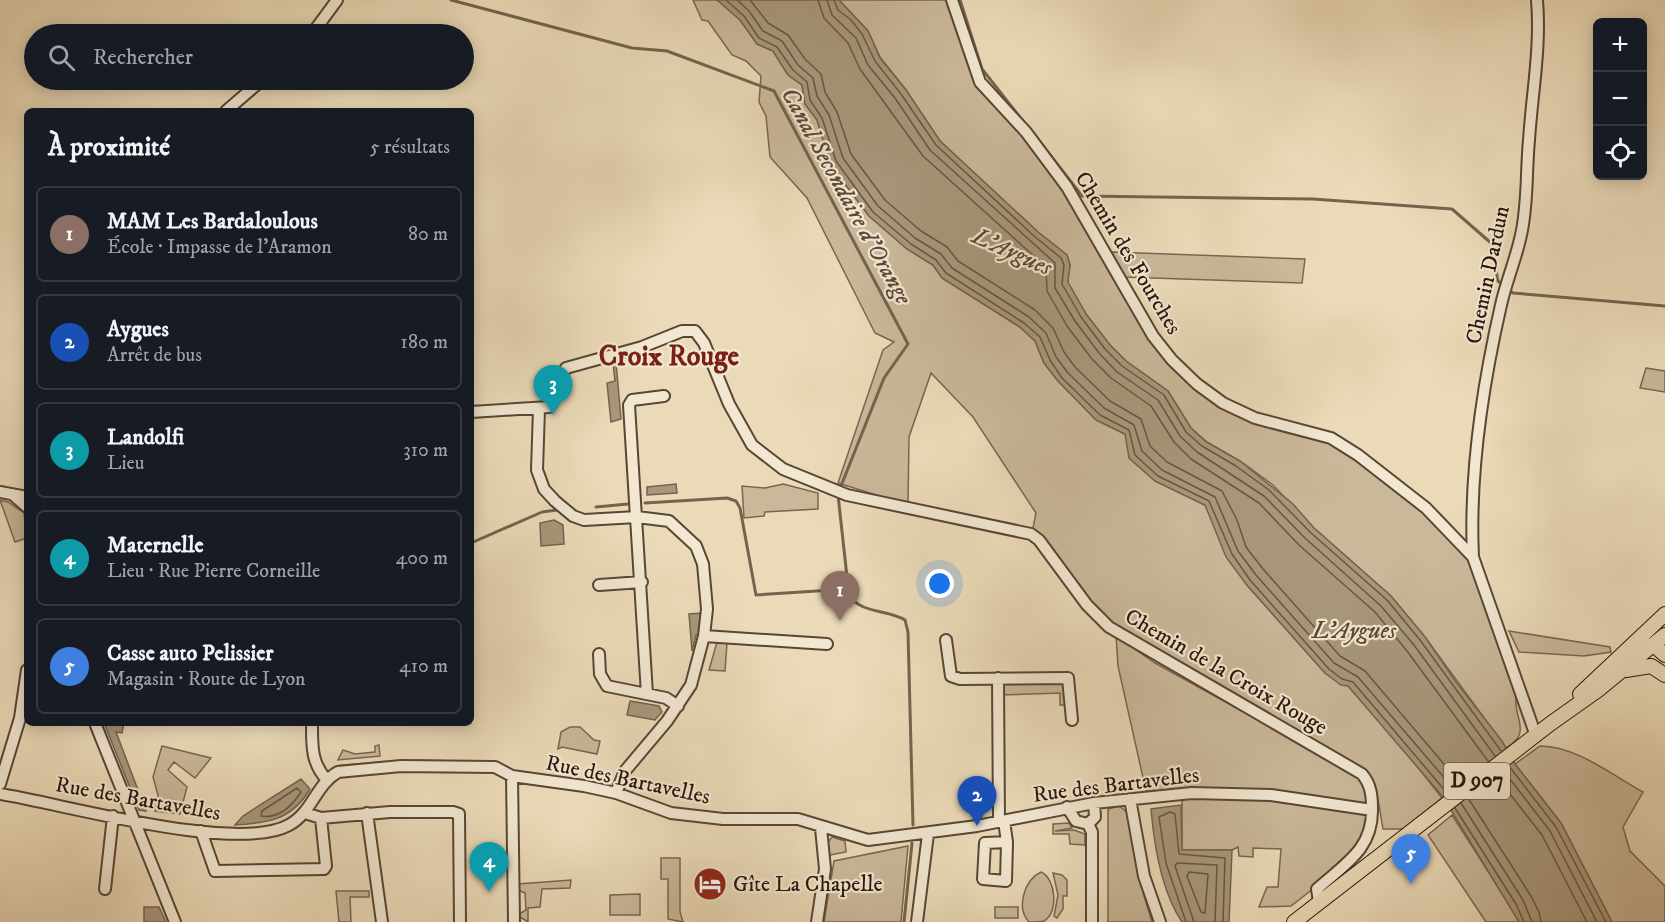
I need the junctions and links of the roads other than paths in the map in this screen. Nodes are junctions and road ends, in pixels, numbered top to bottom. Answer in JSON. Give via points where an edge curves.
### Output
{"nodes":[{"id":1,"x":337,"y":0,"type":"edge"},
{"id":2,"x":952,"y":0,"type":"edge"},
{"id":3,"x":1537,"y":0,"type":"edge"},
{"id":4,"x":319,"y":24,"type":"edge"},
{"id":5,"x":250,"y":90,"type":"edge"},
{"id":6,"x":229,"y":108,"type":"edge"},
{"id":7,"x":664,"y":396,"type":"dead end"},
{"id":8,"x":539,"y":409,"type":"junction"},
{"id":9,"x":474,"y":412,"type":"edge"},
{"id":10,"x":6,"y":493,"type":"edge"},
{"id":11,"x":24,"y":496,"type":"edge"},
{"id":12,"x":24,"y":505,"type":"edge"},
{"id":13,"x":637,"y":517,"type":"junction"},
{"id":14,"x":1473,"y":557,"type":"junction"},
{"id":15,"x":642,"y":582,"type":"junction"},
{"id":16,"x":599,"y":585,"type":"dead end"},
{"id":17,"x":1665,"y":614,"type":"edge"},
{"id":18,"x":1649,"y":629,"type":"junction"},
{"id":19,"x":1665,"y":635,"type":"edge"},
{"id":20,"x":704,"y":636,"type":"junction"},
{"id":21,"x":946,"y":640,"type":"dead end"},
{"id":22,"x":827,"y":644,"type":"dead end"},
{"id":23,"x":1649,"y":647,"type":"junction"},
{"id":24,"x":1628,"y":650,"type":"junction"},
{"id":25,"x":599,"y":654,"type":"dead end"},
{"id":26,"x":1665,"y":655,"type":"edge"},
{"id":27,"x":1651,"y":666,"type":"junction"},
{"id":28,"x":1624,"y":670,"type":"junction"},
{"id":29,"x":1665,"y":675,"type":"edge"},
{"id":30,"x":998,"y":678,"type":"junction"},
{"id":31,"x":24,"y":691,"type":"edge"},
{"id":32,"x":646,"y":694,"type":"junction"},
{"id":33,"x":678,"y":706,"type":"junction"},
{"id":34,"x":1558,"y":718,"type":"junction"},
{"id":35,"x":1072,"y":720,"type":"dead end"},
{"id":36,"x":96,"y":726,"type":"edge"},
{"id":37,"x":312,"y":726,"type":"edge"},
{"id":38,"x":1530,"y":740,"type":"junction"},
{"id":39,"x":512,"y":776,"type":"junction"},
{"id":40,"x":327,"y":780,"type":"junction"},
{"id":41,"x":0,"y":784,"type":"edge"},
{"id":42,"x":616,"y":793,"type":"junction"},
{"id":43,"x":0,"y":794,"type":"edge"},
{"id":44,"x":1130,"y":799,"type":"junction"},
{"id":45,"x":1094,"y":803,"type":"junction"},
{"id":46,"x":1067,"y":807,"type":"junction"},
{"id":47,"x":1372,"y":810,"type":"junction"},
{"id":48,"x":305,"y":813,"type":"junction"},
{"id":49,"x":367,"y":813,"type":"junction"},
{"id":50,"x":113,"y":816,"type":"junction"},
{"id":51,"x":321,"y":818,"type":"junction"},
{"id":52,"x":134,"y":820,"type":"junction"},
{"id":53,"x":1002,"y":821,"type":"junction"},
{"id":54,"x":1088,"y":824,"type":"junction"},
{"id":55,"x":821,"y":828,"type":"junction"},
{"id":56,"x":201,"y":831,"type":"junction"},
{"id":57,"x":928,"y":834,"type":"junction"},
{"id":58,"x":1007,"y":842,"type":"dead end"},
{"id":59,"x":105,"y":889,"type":"dead end"},
{"id":60,"x":1319,"y":902,"type":"junction"},
{"id":61,"x":175,"y":922,"type":"edge"},
{"id":62,"x":382,"y":922,"type":"edge"},
{"id":63,"x":460,"y":922,"type":"edge"},
{"id":64,"x":514,"y":922,"type":"edge"},
{"id":65,"x":817,"y":922,"type":"edge"},
{"id":66,"x":917,"y":922,"type":"edge"},
{"id":67,"x":1092,"y":922,"type":"edge"},
{"id":68,"x":1160,"y":922,"type":"edge"},
{"id":69,"x":1294,"y":922,"type":"edge"}],
"edges":[{"from":1,"to":4,"type":"street"},
{"from":2,"to":14,"type":"street","name":"Chemin des Fourches","via":[[980,82],[1026,132],[1067,187],[1153,336],[1172,360],[1223,403],[1256,418],[1331,438],[1358,455],[1426,508]]},
{"from":3,"to":14,"type":"street","name":"Chemin Dardun","via":[[1537,72],[1522,233],[1501,303],[1476,444]]},
{"from":5,"to":6,"type":"street"},
{"from":7,"to":13,"type":"street","via":[[632,400],[629,405]]},
{"from":8,"to":9,"type":"street"},
{"from":8,"to":13,"type":"street","via":[[537,470],[544,489],[573,516],[584,520]]},
{"from":8,"to":47,"type":"street","name":"Chemin de la Croix Rouge","via":[[552,404],[566,368],[642,347],[682,331],[695,331],[752,446],[783,469],[848,495],[1031,534],[1105,623],[1356,771],[1370,787]]},
{"from":10,"to":11,"type":"street"},
{"from":10,"to":12,"type":"street"},
{"from":13,"to":15,"type":"street"},
{"from":13,"to":20,"type":"street","via":[[669,521],[696,546],[707,595]]},
{"from":14,"to":38,"type":"street","name":"Chemin des Fourches"},
{"from":15,"to":16,"type":"street"},
{"from":15,"to":32,"type":"street"},
{"from":17,"to":18,"type":"main road","number":"D 907"},
{"from":18,"to":23,"type":"main road"},
{"from":18,"to":24,"type":"main road","number":"D 907"},
{"from":19,"to":23,"type":"main road","number":"D 907"},
{"from":20,"to":22,"type":"street"},
{"from":20,"to":33,"type":"street","via":[[691,685]]},
{"from":21,"to":30,"type":"street","via":[[951,676]]},
{"from":23,"to":24,"type":"main road"},
{"from":23,"to":26,"type":"main road"},
{"from":23,"to":27,"type":"main road"},
{"from":23,"to":28,"type":"main road","number":"D 907"},
{"from":24,"to":34,"type":"main road","number":"D 907"},
{"from":25,"to":32,"type":"street","via":[[600,674],[607,686]]},
{"from":27,"to":28,"type":"main road"},
{"from":27,"to":29,"type":"main road"},
{"from":28,"to":34,"type":"main road","number":"D 907"},
{"from":30,"to":35,"type":"street","via":[[1068,678]]},
{"from":30,"to":53,"type":"street"},
{"from":31,"to":41,"type":"street"},
{"from":32,"to":33,"type":"street","via":[[666,698]]},
{"from":33,"to":42,"type":"street","via":[[625,771]]},
{"from":34,"to":38,"type":"main road","number":"D 907"},
{"from":36,"to":52,"type":"street"},
{"from":37,"to":40,"type":"street","via":[[313,757]]},
{"from":38,"to":60,"type":"main road","number":"D 907"},
{"from":39,"to":40,"type":"street","name":"Rue des Bartavelles","via":[[495,767],[420,766],[345,770]]},
{"from":39,"to":42,"type":"street","name":"Rue des Bartavelles"},
{"from":39,"to":64,"type":"street"},
{"from":40,"to":48,"type":"street","name":"Rue des Bartavelles"},
{"from":42,"to":55,"type":"street","name":"Rue des Bartavelles","via":[[690,817],[798,819]]},
{"from":43,"to":50,"type":"street","name":"Rue des Bartavelles"},
{"from":44,"to":45,"type":"street","name":"Rue des Bartavelles"},
{"from":44,"to":47,"type":"street","name":"Rue des Bartavelles","via":[[1232,793]]},
{"from":44,"to":68,"type":"street","via":[[1144,876]]},
{"from":45,"to":46,"type":"street","name":"Rue des Bartavelles"},
{"from":45,"to":54,"type":"street","via":[[1095,817]]},
{"from":46,"to":53,"type":"street","name":"Rue des Bartavelles"},
{"from":46,"to":54,"type":"street","via":[[1076,821]]},
{"from":47,"to":60,"type":"street","via":[[1368,839],[1317,889]]},
{"from":48,"to":51,"type":"street"},
{"from":48,"to":56,"type":"street","name":"Rue des Bartavelles","via":[[290,825],[267,832],[226,835]]},
{"from":49,"to":51,"type":"street"},
{"from":49,"to":62,"type":"street"},
{"from":49,"to":63,"type":"street","via":[[459,814]]},
{"from":50,"to":52,"type":"street","name":"Rue des Bartavelles"},
{"from":50,"to":59,"type":"street"},
{"from":51,"to":56,"type":"street","via":[[324,869],[215,871]]},
{"from":52,"to":56,"type":"street","name":"Rue des Bartavelles"},
{"from":52,"to":61,"type":"street"},
{"from":53,"to":57,"type":"street","name":"Rue des Bartavelles"},
{"from":53,"to":58,"type":"street"},
{"from":54,"to":67,"type":"street","via":[[1092,832]]},
{"from":55,"to":57,"type":"street","name":"Rue des Bartavelles","via":[[868,840]]},
{"from":55,"to":65,"type":"street","via":[[825,869]]},
{"from":57,"to":66,"type":"street"},
{"from":60,"to":69,"type":"main road","number":"D 907"}]}
